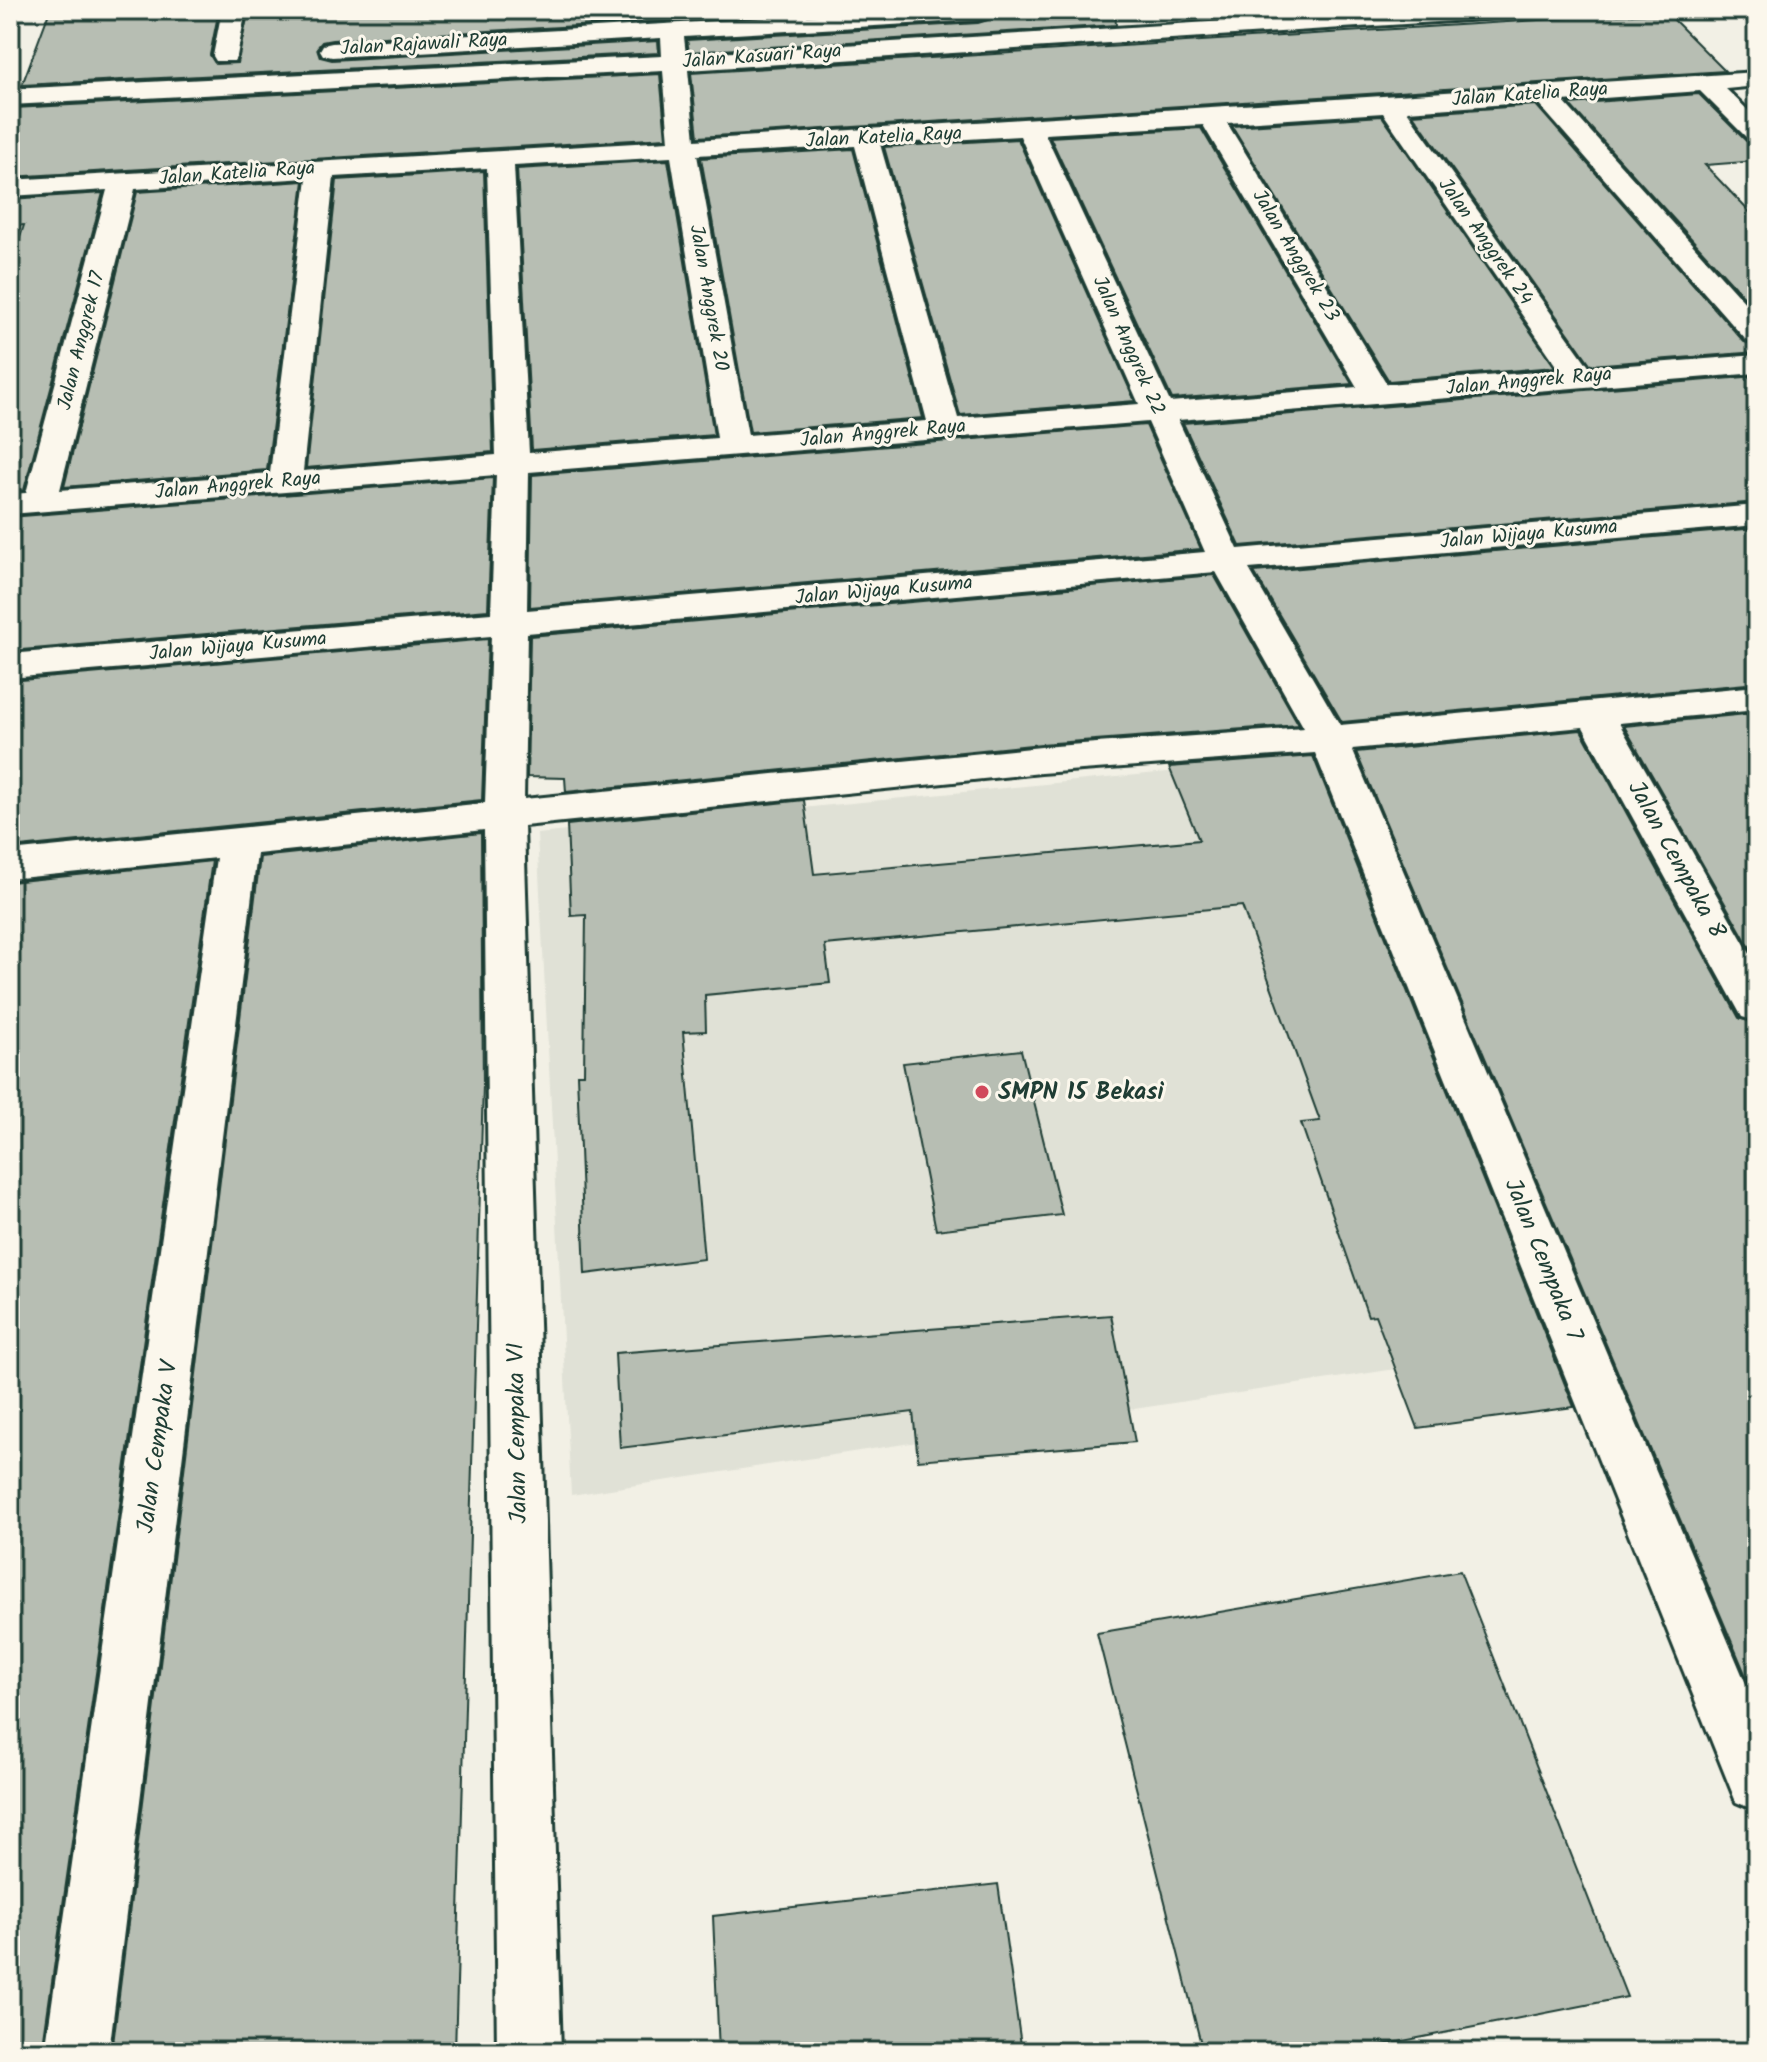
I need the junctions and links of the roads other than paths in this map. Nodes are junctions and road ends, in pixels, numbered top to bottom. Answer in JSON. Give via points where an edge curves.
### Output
{"nodes":[{"id":1,"x":234,"y":10,"type":"edge"},
{"id":2,"x":1514,"y":10,"type":"edge"},
{"id":3,"x":1000,"y":12,"type":"edge"},
{"id":4,"x":863,"y":15,"type":"edge"},
{"id":5,"x":660,"y":24,"type":"edge"},
{"id":6,"x":302,"y":52,"type":"dead end"},
{"id":7,"x":256,"y":54,"type":"dead end"},
{"id":8,"x":225,"y":56,"type":"junction"},
{"id":9,"x":194,"y":58,"type":"dead end"},
{"id":10,"x":675,"y":63,"type":"junction"},
{"id":11,"x":1757,"y":79,"type":"edge"},
{"id":12,"x":1706,"y":83,"type":"junction"},
{"id":13,"x":1543,"y":94,"type":"junction"},
{"id":14,"x":10,"y":97,"type":"edge"},
{"id":15,"x":1390,"y":105,"type":"junction"},
{"id":16,"x":1211,"y":117,"type":"junction"},
{"id":17,"x":1030,"y":129,"type":"junction"},
{"id":18,"x":1757,"y":134,"type":"edge"},
{"id":19,"x":866,"y":140,"type":"junction"},
{"id":20,"x":683,"y":150,"type":"junction"},
{"id":21,"x":500,"y":157,"type":"junction"},
{"id":22,"x":321,"y":169,"type":"junction"},
{"id":23,"x":123,"y":181,"type":"junction"},
{"id":24,"x":10,"y":188,"type":"edge"},
{"id":25,"x":1757,"y":334,"type":"edge"},
{"id":26,"x":1757,"y":364,"type":"edge"},
{"id":27,"x":1581,"y":378,"type":"junction"},
{"id":28,"x":1378,"y":395,"type":"junction"},
{"id":29,"x":1158,"y":412,"type":"junction"},
{"id":30,"x":945,"y":429,"type":"junction"},
{"id":31,"x":734,"y":446,"type":"junction"},
{"id":32,"x":513,"y":464,"type":"junction"},
{"id":33,"x":285,"y":482,"type":"junction"},
{"id":34,"x":25,"y":503,"type":"edge"},
{"id":35,"x":1757,"y":515,"type":"edge"},
{"id":36,"x":1227,"y":562,"type":"junction"},
{"id":37,"x":508,"y":623,"type":"junction"},
{"id":38,"x":10,"y":666,"type":"edge"},
{"id":39,"x":1757,"y":698,"type":"edge"},
{"id":40,"x":1595,"y":714,"type":"junction"},
{"id":41,"x":1329,"y":739,"type":"junction"},
{"id":42,"x":504,"y":814,"type":"junction"},
{"id":43,"x":239,"y":841,"type":"junction"},
{"id":44,"x":10,"y":865,"type":"edge"},
{"id":45,"x":1757,"y":1005,"type":"edge"},
{"id":46,"x":1757,"y":1781,"type":"edge"},
{"id":47,"x":77,"y":2052,"type":"edge"},
{"id":48,"x":529,"y":2052,"type":"edge"}],
"edges":[{"from":1,"to":8,"type":"street"},
{"from":2,"to":10,"type":"street","name":"Jalan Kasuari Raya"},
{"from":3,"to":4,"type":"street","name":"Jalan Rajawali Raya"},
{"from":4,"to":5,"type":"street","name":"Jalan Rajawali Raya"},
{"from":5,"to":6,"type":"street","name":"Jalan Rajawali Raya","via":[[442,32]]},
{"from":5,"to":10,"type":"street","name":"Jalan Anggrek 20"},
{"from":7,"to":8,"type":"street"},
{"from":8,"to":9,"type":"street"},
{"from":10,"to":14,"type":"street","name":"Jalan Kasuari Raya"},
{"from":10,"to":20,"type":"street","name":"Jalan Anggrek 20"},
{"from":11,"to":12,"type":"street","name":"Jalan Katelia Raya"},
{"from":12,"to":13,"type":"street","name":"Jalan Katelia Raya"},
{"from":12,"to":18,"type":"street"},
{"from":13,"to":15,"type":"street","name":"Jalan Katelia Raya"},
{"from":13,"to":25,"type":"street"},
{"from":15,"to":16,"type":"street","name":"Jalan Katelia Raya"},
{"from":15,"to":27,"type":"street","name":"Jalan Anggrek 24"},
{"from":16,"to":17,"type":"street","name":"Jalan Katelia Raya"},
{"from":16,"to":28,"type":"street","name":"Jalan Anggrek 23"},
{"from":17,"to":19,"type":"street","name":"Jalan Katelia Raya"},
{"from":17,"to":29,"type":"street","name":"Jalan Anggrek 22"},
{"from":19,"to":20,"type":"street","name":"Jalan Katelia Raya"},
{"from":19,"to":30,"type":"street"},
{"from":20,"to":21,"type":"street","name":"Jalan Katelia Raya"},
{"from":20,"to":31,"type":"street","name":"Jalan Anggrek 20"},
{"from":21,"to":22,"type":"street","name":"Jalan Katelia Raya"},
{"from":21,"to":32,"type":"street","name":"Jalan Cempaka VI"},
{"from":22,"to":23,"type":"street","name":"Jalan Katelia Raya"},
{"from":22,"to":33,"type":"street"},
{"from":23,"to":24,"type":"street","name":"Jalan Katelia Raya"},
{"from":23,"to":34,"type":"street","name":"Jalan Anggrek 17"},
{"from":26,"to":27,"type":"street","name":"Jalan Anggrek Raya"},
{"from":27,"to":28,"type":"street","name":"Jalan Anggrek Raya"},
{"from":28,"to":29,"type":"street","name":"Jalan Anggrek Raya"},
{"from":29,"to":30,"type":"street","name":"Jalan Anggrek Raya"},
{"from":29,"to":36,"type":"street","name":"Jalan Anggrek 22"},
{"from":30,"to":31,"type":"street","name":"Jalan Anggrek Raya"},
{"from":31,"to":32,"type":"street","name":"Jalan Anggrek Raya"},
{"from":32,"to":33,"type":"street","name":"Jalan Anggrek Raya"},
{"from":32,"to":37,"type":"street","name":"Jalan Cempaka VI"},
{"from":33,"to":34,"type":"street","name":"Jalan Anggrek Raya"},
{"from":35,"to":36,"type":"street","name":"Jalan Wijaya Kusuma"},
{"from":36,"to":37,"type":"street","name":"Jalan Wijaya Kusuma"},
{"from":36,"to":41,"type":"street","name":"Jalan Anggrek 22"},
{"from":37,"to":38,"type":"street","name":"Jalan Wijaya Kusuma"},
{"from":37,"to":42,"type":"street","name":"Jalan Cempaka VI"},
{"from":39,"to":40,"type":"street"},
{"from":40,"to":41,"type":"street"},
{"from":40,"to":45,"type":"street","name":"Jalan Cempaka 8"},
{"from":41,"to":42,"type":"street","via":[[1041,760]]},
{"from":41,"to":46,"type":"street","name":"Jalan Cempaka 7"},
{"from":42,"to":43,"type":"street"},
{"from":42,"to":48,"type":"street","name":"Jalan Cempaka VI"},
{"from":43,"to":44,"type":"street"},
{"from":43,"to":47,"type":"street","name":"Jalan Cempaka V"}]}
